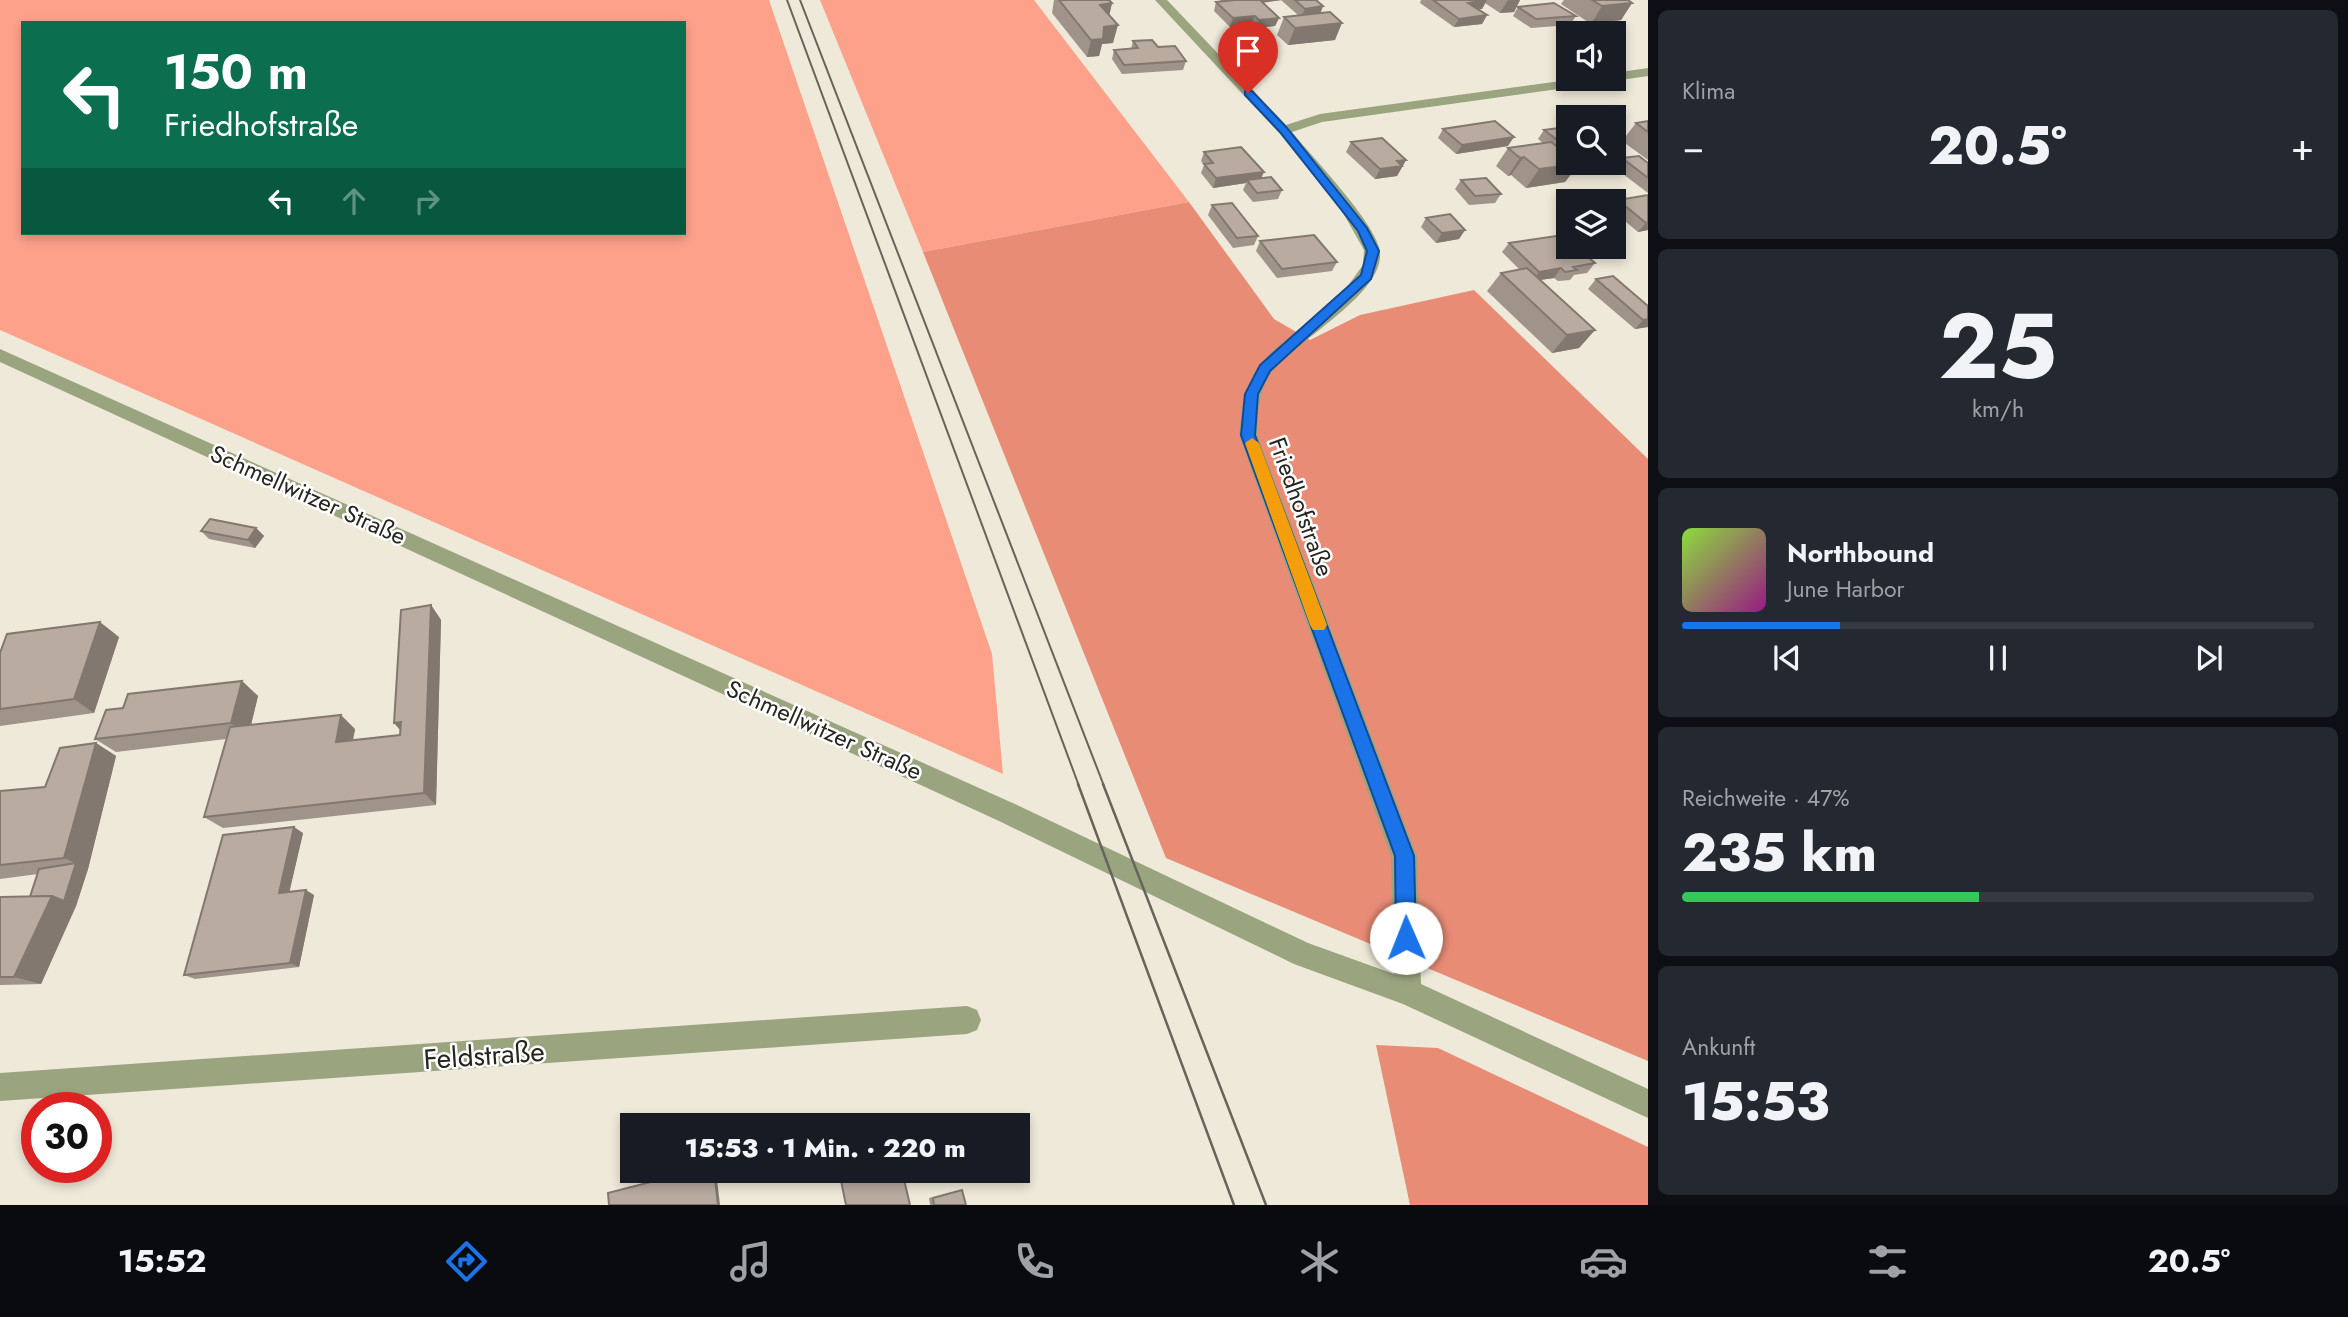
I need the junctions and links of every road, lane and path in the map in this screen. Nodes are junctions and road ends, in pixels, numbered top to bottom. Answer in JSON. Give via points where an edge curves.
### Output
{"nodes":[{"id":1,"x":1161,"y":0,"type":"edge"},
{"id":2,"x":1648,"y":72,"type":"edge"},
{"id":3,"x":1626,"y":75,"type":"edge"},
{"id":4,"x":1556,"y":85,"type":"edge"},
{"id":5,"x":1284,"y":130,"type":"junction"},
{"id":6,"x":0,"y":355,"type":"edge"},
{"id":7,"x":1408,"y":992,"type":"junction"},
{"id":8,"x":967,"y":1020,"type":"dead end"},
{"id":9,"x":0,"y":1087,"type":"edge"},
{"id":10,"x":1648,"y":1104,"type":"edge"}],
"edges":[{"from":1,"to":5,"type":"street","name":"Friedhofstraße"},
{"from":2,"to":3,"type":"street"},
{"from":4,"to":5,"type":"street","via":[[1320,118]]},
{"from":5,"to":7,"type":"street","name":"Friedhofstraße","via":[[1363,230],[1373,251],[1367,277],[1265,368],[1251,394],[1248,435],[1404,856]]},
{"from":6,"to":7,"type":"street","name":"Schmellwitzer Straße","via":[[1033,825],[1303,955]]},
{"from":7,"to":10,"type":"street","name":"Schmellwitzer Straße"},
{"from":8,"to":9,"type":"street","name":"Feldstraße"}]}
